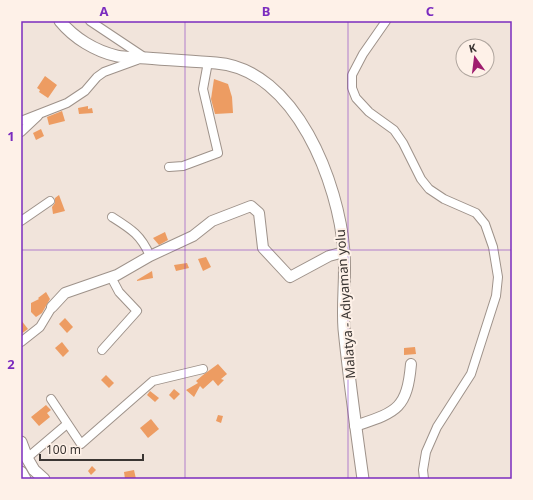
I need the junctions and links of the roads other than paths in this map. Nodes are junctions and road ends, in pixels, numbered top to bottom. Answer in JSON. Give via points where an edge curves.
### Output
{"nodes":[{"id":1,"x":60,"y":21,"type":"edge"},
{"id":2,"x":90,"y":21,"type":"edge"},
{"id":3,"x":386,"y":21,"type":"edge"},
{"id":4,"x":144,"y":58,"type":"junction"},
{"id":5,"x":208,"y":62,"type":"junction"},
{"id":6,"x":41,"y":113,"type":"junction"},
{"id":7,"x":21,"y":121,"type":"edge"},
{"id":8,"x":21,"y":132,"type":"edge"},
{"id":9,"x":169,"y":167,"type":"dead end"},
{"id":10,"x":50,"y":201,"type":"dead end"},
{"id":11,"x":112,"y":217,"type":"dead end"},
{"id":12,"x":21,"y":221,"type":"edge"},
{"id":13,"x":344,"y":252,"type":"junction"},
{"id":14,"x":150,"y":256,"type":"junction"},
{"id":15,"x":111,"y":277,"type":"junction"},
{"id":16,"x":52,"y":307,"type":"joint"},
{"id":17,"x":21,"y":342,"type":"edge"},
{"id":18,"x":102,"y":350,"type":"dead end"},
{"id":19,"x":411,"y":364,"type":"dead end"},
{"id":20,"x":203,"y":369,"type":"dead end"},
{"id":21,"x":51,"y":399,"type":"dead end"},
{"id":22,"x":67,"y":424,"type":"junction"},
{"id":23,"x":355,"y":426,"type":"junction"},
{"id":24,"x":21,"y":442,"type":"edge"},
{"id":25,"x":27,"y":458,"type":"junction"},
{"id":26,"x":21,"y":472,"type":"edge"},
{"id":27,"x":25,"y":479,"type":"edge"},
{"id":28,"x":44,"y":479,"type":"edge"},
{"id":29,"x":363,"y":479,"type":"edge"},
{"id":30,"x":424,"y":479,"type":"edge"}],
"edges":[{"from":1,"to":4,"type":"main road","name":"Malatya - Adıyaman yolu","via":[[72,34],[96,48],[117,56]]},
{"from":2,"to":4,"type":"street"},
{"from":3,"to":30,"type":"street","via":[[352,75],[352,88],[356,98],[369,112],[394,130],[429,189],[444,199],[476,213],[485,224],[493,247],[498,277],[496,296],[471,374],[437,427],[426,452]]},
{"from":4,"to":5,"type":"main road","name":"Malatya - Adıyaman yolu"},
{"from":4,"to":6,"type":"street","via":[[104,72],[85,91],[67,103]]},
{"from":5,"to":9,"type":"street","via":[[203,89],[218,153],[183,166]]},
{"from":5,"to":13,"type":"main road","name":"Malatya - Adıyaman yolu","via":[[228,64],[256,75],[280,96],[300,119],[319,156],[335,197]]},
{"from":6,"to":7,"type":"street"},
{"from":6,"to":8,"type":"street"},
{"from":10,"to":12,"type":"street"},
{"from":11,"to":14,"type":"street","via":[[144,241]]},
{"from":13,"to":14,"type":"street","via":[[329,256],[290,277],[263,248],[259,213],[251,206],[212,221],[193,236]]},
{"from":13,"to":23,"type":"main road","name":"Malatya - Adıyaman yolu","via":[[344,326]]},
{"from":14,"to":15,"type":"street"},
{"from":15,"to":16,"type":"street","via":[[65,293]]},
{"from":15,"to":18,"type":"street","via":[[119,292],[137,311]]},
{"from":16,"to":17,"type":"street","via":[[40,327]]},
{"from":19,"to":23,"type":"street","via":[[409,383],[403,401],[394,411]]},
{"from":20,"to":22,"type":"street","via":[[153,381],[81,444]]},
{"from":21,"to":22,"type":"street"},
{"from":22,"to":25,"type":"street"},
{"from":23,"to":29,"type":"main road","name":"Malatya - Adıyaman yolu"},
{"from":24,"to":25,"type":"main road"},
{"from":25,"to":28,"type":"main road","via":[[34,470]]},
{"from":26,"to":27,"type":"main road"}]}
